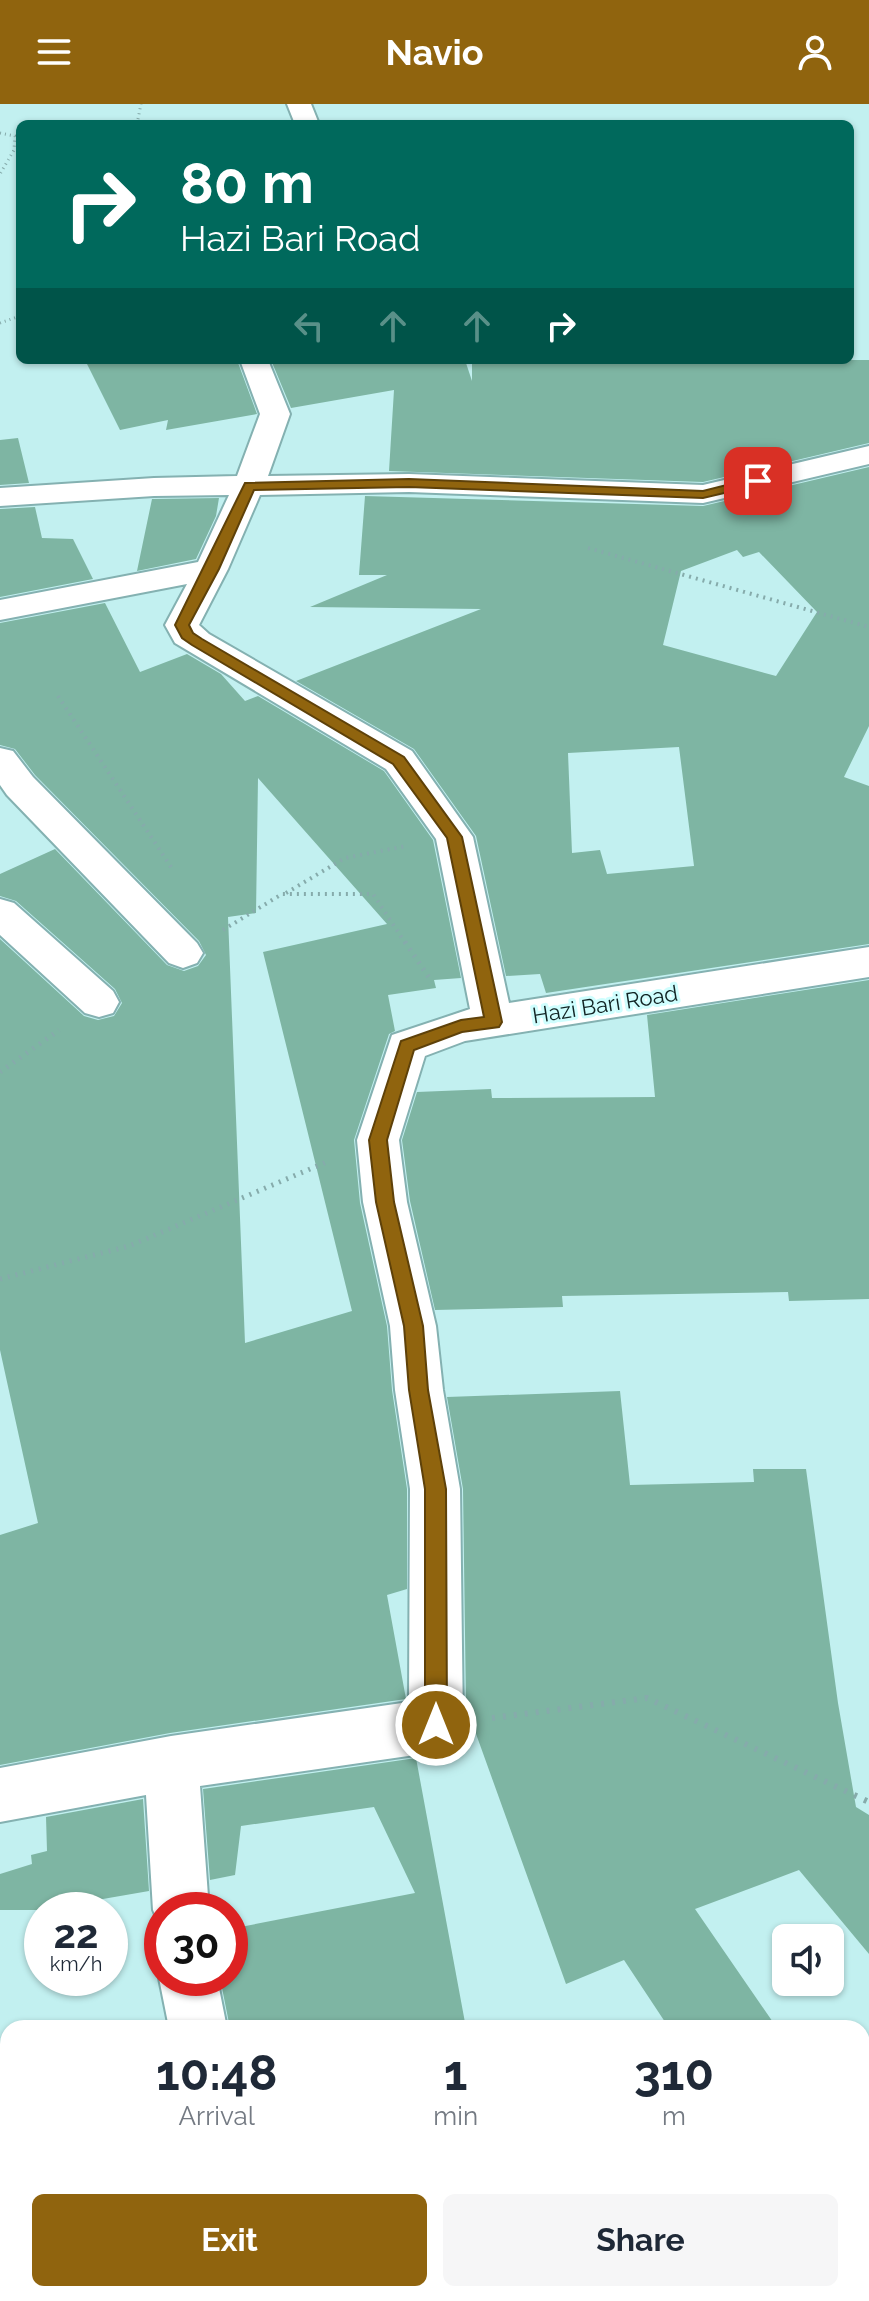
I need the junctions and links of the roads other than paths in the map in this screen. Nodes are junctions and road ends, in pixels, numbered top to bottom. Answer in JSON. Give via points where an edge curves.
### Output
{"nodes":[{"id":1,"x":256,"y":364,"type":"edge"},
{"id":2,"x":869,"y":455,"type":"edge"},
{"id":3,"x":249,"y":486,"type":"junction"},
{"id":4,"x":0,"y":497,"type":"edge"},
{"id":5,"x":212,"y":569,"type":"junction"},
{"id":6,"x":0,"y":610,"type":"edge"},
{"id":7,"x":0,"y":760,"type":"edge"},
{"id":8,"x":0,"y":913,"type":"edge"},
{"id":9,"x":183,"y":953,"type":"dead end"},
{"id":10,"x":869,"y":962,"type":"edge"},
{"id":11,"x":99,"y":1002,"type":"dead end"},
{"id":12,"x":477,"y":1024,"type":"junction"},
{"id":13,"x":171,"y":1763,"type":"junction"},
{"id":14,"x":0,"y":1795,"type":"edge"},
{"id":15,"x":180,"y":1892,"type":"edge"},
{"id":16,"x":192,"y":1996,"type":"edge"},
{"id":17,"x":196,"y":2020,"type":"edge"}],
"edges":[{"from":1,"to":3,"type":"street","via":[[275,414]]},
{"from":2,"to":3,"type":"street","via":[[703,494],[409,483]]},
{"from":3,"to":4,"type":"street"},
{"from":3,"to":5,"type":"street"},
{"from":5,"to":6,"type":"street"},
{"from":5,"to":12,"type":"street","via":[[182,625],[187,635],[399,760],[454,837]]},
{"from":7,"to":9,"type":"street"},
{"from":8,"to":11,"type":"street"},
{"from":10,"to":12,"type":"street","name":"Hazi Bari Road"},
{"from":12,"to":13,"type":"street","name":"Hazi Bari Road","via":[[407,1046],[378,1140],[385,1202],[413,1326],[435,1489],[436,1725]]},
{"from":13,"to":14,"type":"street"},
{"from":13,"to":15,"type":"street"},
{"from":16,"to":17,"type":"street"}]}
